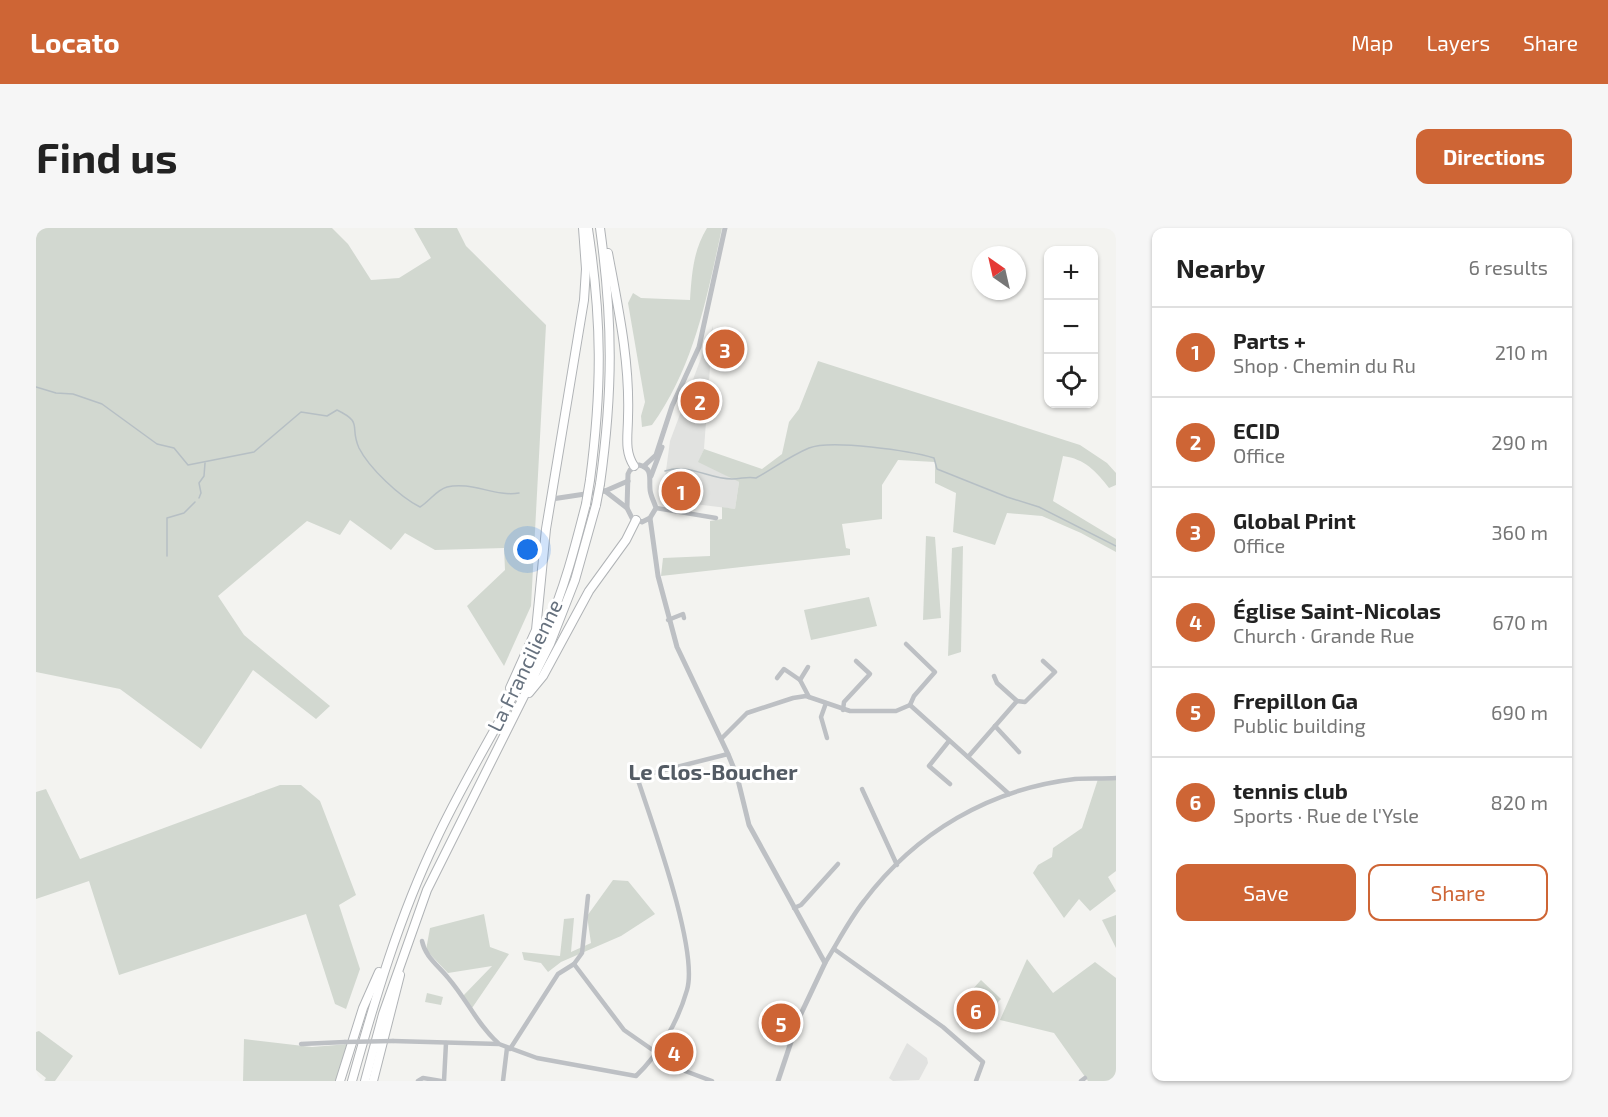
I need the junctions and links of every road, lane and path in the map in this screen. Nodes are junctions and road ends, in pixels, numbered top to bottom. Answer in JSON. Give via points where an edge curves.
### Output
{"nodes":[{"id":1,"x":583,"y":228,"type":"edge"},
{"id":2,"x":588,"y":228,"type":"edge"},
{"id":3,"x":602,"y":228,"type":"edge"},
{"id":4,"x":725,"y":228,"type":"edge"},
{"id":5,"x":663,"y":438,"type":"junction"},
{"id":6,"x":634,"y":466,"type":"junction"},
{"id":7,"x":644,"y":466,"type":"junction"},
{"id":8,"x":651,"y":476,"type":"junction"},
{"id":9,"x":628,"y":481,"type":"junction"},
{"id":10,"x":602,"y":488,"type":"junction"},
{"id":11,"x":552,"y":499,"type":"junction"},
{"id":12,"x":627,"y":508,"type":"junction"},
{"id":13,"x":656,"y":508,"type":"junction"},
{"id":14,"x":650,"y":518,"type":"junction"},
{"id":15,"x":716,"y":518,"type":"dead end"},
{"id":16,"x":639,"y":521,"type":"junction"},
{"id":17,"x":651,"y":530,"type":"junction"},
{"id":18,"x":684,"y":618,"type":"dead end"},
{"id":19,"x":668,"y":620,"type":"junction"},
{"id":20,"x":906,"y":644,"type":"dead end"},
{"id":21,"x":855,"y":661,"type":"dead end"},
{"id":22,"x":1043,"y":661,"type":"dead end"},
{"id":23,"x":808,"y":667,"type":"dead end"},
{"id":24,"x":994,"y":676,"type":"dead end"},
{"id":25,"x":777,"y":678,"type":"dead end"},
{"id":26,"x":800,"y":680,"type":"junction"},
{"id":27,"x":809,"y":697,"type":"junction"},
{"id":28,"x":1017,"y":701,"type":"junction"},
{"id":29,"x":826,"y":703,"type":"junction"},
{"id":30,"x":910,"y":705,"type":"junction"},
{"id":31,"x":518,"y":709,"type":"junction"},
{"id":32,"x":504,"y":710,"type":"junction"},
{"id":33,"x":843,"y":710,"type":"junction"},
{"id":34,"x":995,"y":726,"type":"junction"},
{"id":35,"x":827,"y":738,"type":"dead end"},
{"id":36,"x":721,"y":739,"type":"junction"},
{"id":37,"x":949,"y":741,"type":"junction"},
{"id":38,"x":1019,"y":752,"type":"dead end"},
{"id":39,"x":728,"y":754,"type":"junction"},
{"id":40,"x":968,"y":757,"type":"junction"},
{"id":41,"x":1116,"y":778,"type":"edge"},
{"id":42,"x":950,"y":784,"type":"dead end"},
{"id":43,"x":862,"y":789,"type":"dead end"},
{"id":44,"x":1009,"y":794,"type":"junction"},
{"id":45,"x":838,"y":864,"type":"dead end"},
{"id":46,"x":897,"y":865,"type":"junction"},
{"id":47,"x":588,"y":896,"type":"dead end"},
{"id":48,"x":794,"y":908,"type":"junction"},
{"id":49,"x":422,"y":941,"type":"dead end"},
{"id":50,"x":834,"y":949,"type":"junction"},
{"id":51,"x":825,"y":963,"type":"junction"},
{"id":52,"x":574,"y":964,"type":"junction"},
{"id":53,"x":384,"y":967,"type":"junction"},
{"id":54,"x":399,"y":971,"type":"junction"},
{"id":55,"x":446,"y":1043,"type":"junction"},
{"id":56,"x":300,"y":1044,"type":"dead end"},
{"id":57,"x":499,"y":1044,"type":"junction"},
{"id":58,"x":508,"y":1048,"type":"junction"},
{"id":59,"x":657,"y":1053,"type":"junction"},
{"id":60,"x":653,"y":1059,"type":"junction"},
{"id":61,"x":637,"y":1079,"type":"edge"},
{"id":62,"x":340,"y":1081,"type":"edge"},
{"id":63,"x":352,"y":1081,"type":"edge"},
{"id":64,"x":364,"y":1081,"type":"edge"},
{"id":65,"x":373,"y":1081,"type":"edge"},
{"id":66,"x":418,"y":1081,"type":"edge"},
{"id":67,"x":442,"y":1081,"type":"edge"},
{"id":68,"x":503,"y":1081,"type":"edge"},
{"id":69,"x":712,"y":1081,"type":"edge"},
{"id":70,"x":778,"y":1081,"type":"edge"},
{"id":71,"x":975,"y":1081,"type":"edge"}],
"edges":[{"from":1,"to":11,"type":"highway","via":[[584,300]]},
{"from":2,"to":32,"type":"highway","name":"La Francilienne","bridge":true,"via":[[601,332],[598,417],[586,504],[570,566],[546,629]]},
{"from":3,"to":6,"type":"highway","via":[[627,361],[627,447]]},
{"from":3,"to":10,"type":"highway","name":"La Francilienne","via":[[611,347]]},
{"from":4,"to":5,"type":"street","via":[[699,347],[672,406]]},
{"from":5,"to":7,"type":"street","via":[[656,455]]},
{"from":5,"to":8,"type":"street"},
{"from":6,"to":7,"type":"street"},
{"from":6,"to":9,"type":"street"},
{"from":7,"to":8,"type":"street"},
{"from":8,"to":13,"type":"street","via":[[650,490]]},
{"from":9,"to":10,"type":"street"},
{"from":9,"to":12,"type":"street"},
{"from":10,"to":11,"type":"street"},
{"from":10,"to":12,"type":"street"},
{"from":10,"to":31,"type":"highway","name":"La Francilienne","bridge":true,"via":[[575,580]]},
{"from":11,"to":32,"type":"highway","via":[[542,556],[536,630]]},
{"from":12,"to":16,"type":"street","via":[[629,515]]},
{"from":13,"to":14,"type":"street"},
{"from":13,"to":15,"type":"street"},
{"from":14,"to":16,"type":"street"},
{"from":14,"to":17,"type":"street"},
{"from":16,"to":17,"type":"street"},
{"from":16,"to":31,"type":"highway","via":[[589,591],[543,676]]},
{"from":17,"to":19,"type":"street"},
{"from":18,"to":19,"type":"street","via":[[683,614]]},
{"from":19,"to":36,"type":"street","via":[[688,675]]},
{"from":20,"to":30,"type":"street","via":[[935,672]]},
{"from":21,"to":33,"type":"street","via":[[870,674],[844,702]]},
{"from":22,"to":28,"type":"street","via":[[1055,672],[1025,702]]},
{"from":23,"to":26,"type":"street"},
{"from":24,"to":28,"type":"street"},
{"from":25,"to":26,"type":"street","via":[[784,669]]},
{"from":26,"to":27,"type":"street"},
{"from":27,"to":29,"type":"street"},
{"from":27,"to":36,"type":"street","via":[[793,698],[747,713]]},
{"from":28,"to":34,"type":"street"},
{"from":29,"to":33,"type":"street"},
{"from":29,"to":35,"type":"street","via":[[821,717]]},
{"from":30,"to":33,"type":"street","via":[[896,711]]},
{"from":30,"to":37,"type":"street"},
{"from":31,"to":54,"type":"highway","name":"La Francilienne","via":[[446,848],[412,928]]},
{"from":32,"to":53,"type":"highway","name":"La Francilienne","via":[[435,841]]},
{"from":34,"to":38,"type":"street"},
{"from":34,"to":40,"type":"street"},
{"from":36,"to":39,"type":"street"},
{"from":37,"to":40,"type":"street"},
{"from":37,"to":42,"type":"street","via":[[929,766]]},
{"from":39,"to":48,"type":"street","via":[[749,825]]},
{"from":39,"to":59,"type":"street","via":[[636,777],[687,946],[688,990]]},
{"from":40,"to":44,"type":"street"},
{"from":41,"to":44,"type":"street","via":[[1076,779]]},
{"from":43,"to":46,"type":"street"},
{"from":44,"to":46,"type":"street","via":[[949,820]]},
{"from":45,"to":48,"type":"street"},
{"from":46,"to":50,"type":"street","via":[[865,899]]},
{"from":47,"to":52,"type":"street","via":[[582,953]]},
{"from":48,"to":51,"type":"street"},
{"from":49,"to":57,"type":"street","via":[[424,951]]},
{"from":50,"to":51,"type":"street"},
{"from":50,"to":71,"type":"street","via":[[983,1062]]},
{"from":51,"to":70,"type":"street","via":[[799,1017]]},
{"from":52,"to":58,"type":"street","via":[[558,974]]},
{"from":52,"to":59,"type":"street","via":[[624,1030]]},
{"from":53,"to":62,"type":"highway","via":[[363,1008]]},
{"from":53,"to":63,"type":"highway","name":"La Francilienne"},
{"from":54,"to":64,"type":"highway","name":"La Francilienne"},
{"from":54,"to":65,"type":"highway"},
{"from":55,"to":56,"type":"street","bridge":true},
{"from":55,"to":57,"type":"street"},
{"from":55,"to":67,"type":"street"},
{"from":57,"to":58,"type":"street"},
{"from":58,"to":61,"type":"street"},
{"from":58,"to":68,"type":"street"},
{"from":59,"to":60,"type":"street"},
{"from":60,"to":61,"type":"street"},
{"from":60,"to":69,"type":"street"},
{"from":66,"to":67,"type":"street"}]}
